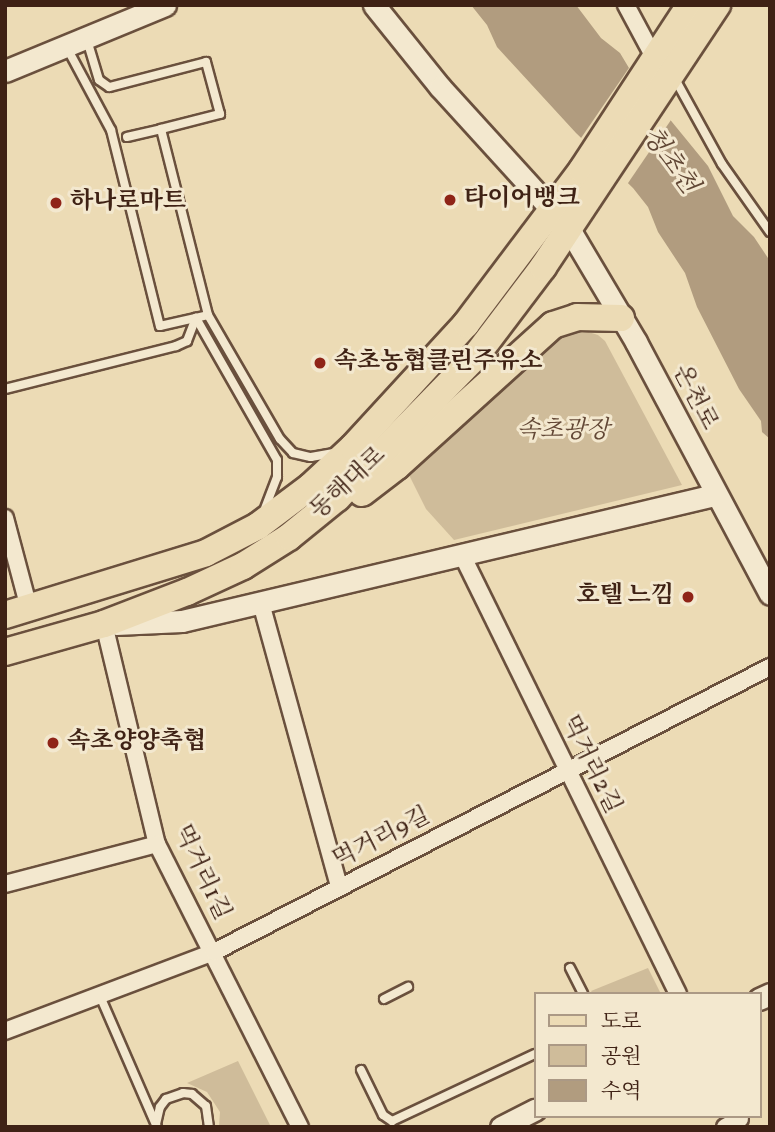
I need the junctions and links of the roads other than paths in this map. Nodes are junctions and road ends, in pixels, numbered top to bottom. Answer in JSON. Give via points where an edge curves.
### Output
{"nodes":[{"id":1,"x":165,"y":5,"type":"edge"},
{"id":2,"x":374,"y":5,"type":"edge"},
{"id":3,"x":626,"y":5,"type":"edge"},
{"id":4,"x":690,"y":5,"type":"edge"},
{"id":5,"x":717,"y":5,"type":"edge"},
{"id":6,"x":86,"y":37,"type":"junction"},
{"id":7,"x":66,"y":46,"type":"junction"},
{"id":8,"x":660,"y":70,"type":"junction"},
{"id":9,"x":5,"y":71,"type":"edge"},
{"id":10,"x":161,"y":129,"type":"junction"},
{"id":11,"x":127,"y":138,"type":"dead end"},
{"id":12,"x":590,"y":178,"type":"junction"},
{"id":13,"x":551,"y":207,"type":"junction"},
{"id":14,"x":569,"y":229,"type":"junction"},
{"id":15,"x":770,"y":232,"type":"edge"},
{"id":16,"x":208,"y":315,"type":"junction"},
{"id":17,"x":196,"y":318,"type":"junction"},
{"id":18,"x":621,"y":318,"type":"junction"},
{"id":19,"x":5,"y":389,"type":"edge"},
{"id":20,"x":353,"y":447,"type":"junction"},
{"id":21,"x":715,"y":495,"type":"junction"},
{"id":22,"x":5,"y":518,"type":"edge"},
{"id":23,"x":258,"y":526,"type":"junction"},
{"id":24,"x":289,"y":537,"type":"junction"},
{"id":25,"x":463,"y":557,"type":"junction"},
{"id":26,"x":770,"y":594,"type":"edge"},
{"id":27,"x":261,"y":603,"type":"junction"},
{"id":28,"x":17,"y":612,"type":"edge"},
{"id":29,"x":103,"y":624,"type":"junction"},
{"id":30,"x":5,"y":652,"type":"edge"},
{"id":31,"x":770,"y":667,"type":"edge"},
{"id":32,"x":567,"y":770,"type":"junction"},
{"id":33,"x":158,"y":844,"type":"junction"},
{"id":34,"x":5,"y":884,"type":"edge"},
{"id":35,"x":339,"y":887,"type":"junction"},
{"id":36,"x":214,"y":952,"type":"junction"},
{"id":37,"x":570,"y":968,"type":"dead end"},
{"id":38,"x":408,"y":987,"type":"dead end"},
{"id":39,"x":582,"y":992,"type":"edge"},
{"id":40,"x":677,"y":992,"type":"edge"},
{"id":41,"x":100,"y":996,"type":"junction"},
{"id":42,"x":384,"y":999,"type":"dead end"},
{"id":43,"x":5,"y":1031,"type":"edge"},
{"id":44,"x":534,"y":1054,"type":"edge"},
{"id":45,"x":361,"y":1070,"type":"dead end"},
{"id":46,"x":534,"y":1110,"type":"edge"},
{"id":47,"x":741,"y":1121,"type":"edge"},
{"id":48,"x":157,"y":1127,"type":"edge"},
{"id":49,"x":209,"y":1127,"type":"edge"},
{"id":50,"x":300,"y":1127,"type":"edge"},
{"id":51,"x":501,"y":1127,"type":"edge"},
{"id":52,"x":725,"y":1127,"type":"edge"}],
"edges":[{"from":1,"to":6,"type":"street"},
{"from":2,"to":13,"type":"street","name":"온천로","via":[[440,87]]},
{"from":3,"to":8,"type":"street"},
{"from":4,"to":8,"type":"main road"},
{"from":5,"to":8,"type":"main road"},
{"from":6,"to":7,"type":"street"},
{"from":6,"to":10,"type":"lane","via":[[99,80],[109,87],[206,62],[220,114]]},
{"from":7,"to":9,"type":"street"},
{"from":7,"to":17,"type":"lane","via":[[111,130],[160,326]]},
{"from":8,"to":12,"type":"main road"},
{"from":8,"to":15,"type":"lane"},
{"from":10,"to":11,"type":"lane"},
{"from":10,"to":16,"type":"lane"},
{"from":12,"to":13,"type":"main road","name":"동해대로"},
{"from":12,"to":14,"type":"main road","name":"동해대로"},
{"from":13,"to":14,"type":"street","name":"온천로"},
{"from":13,"to":20,"type":"main road","name":"동해대로","via":[[466,324]]},
{"from":14,"to":18,"type":"street","name":"온천로"},
{"from":14,"to":24,"type":"main road","name":"동해대로","via":[[475,357],[337,498]]},
{"from":16,"to":17,"type":"lane"},
{"from":16,"to":20,"type":"lane","via":[[280,439],[293,453],[311,457]]},
{"from":17,"to":19,"type":"lane","via":[[187,341],[176,346]]},
{"from":17,"to":23,"type":"lane","via":[[277,460],[277,477]]},
{"from":18,"to":21,"type":"street","name":"온천로"},
{"from":18,"to":24,"type":"main road","via":[[577,317],[553,325],[397,466],[357,497]]},
{"from":20,"to":23,"type":"main road","name":"동해대로"},
{"from":21,"to":25,"type":"street"},
{"from":21,"to":26,"type":"street","name":"온천로"},
{"from":22,"to":28,"type":"street"},
{"from":23,"to":28,"type":"main road","name":"동해대로","via":[[189,559]]},
{"from":24,"to":29,"type":"main road","name":"동해대로","via":[[243,566]]},
{"from":25,"to":27,"type":"street"},
{"from":25,"to":32,"type":"street","name":"먹거리2길"},
{"from":27,"to":29,"type":"street","via":[[182,621]]},
{"from":27,"to":35,"type":"street"},
{"from":29,"to":30,"type":"main road","name":"동해대로"},
{"from":29,"to":33,"type":"street","name":"먹거리1길"},
{"from":31,"to":32,"type":"street","name":"먹거리9길"},
{"from":32,"to":35,"type":"street","name":"먹거리9길"},
{"from":32,"to":40,"type":"street","name":"먹거리2길"},
{"from":33,"to":34,"type":"street"},
{"from":33,"to":36,"type":"street","name":"먹거리1길"},
{"from":35,"to":36,"type":"street","name":"먹거리9길"},
{"from":36,"to":41,"type":"street","name":"먹거리9길"},
{"from":36,"to":50,"type":"street","name":"먹거리1길"},
{"from":37,"to":39,"type":"lane"},
{"from":38,"to":42,"type":"lane"},
{"from":41,"to":43,"type":"street","name":"먹거리9길"},
{"from":41,"to":48,"type":"lane"},
{"from":44,"to":45,"type":"lane","via":[[393,1121],[383,1115]]},
{"from":46,"to":51,"type":"street"},
{"from":47,"to":52,"type":"street"},
{"from":48,"to":49,"type":"lane","via":[[166,1099],[183,1093],[192,1094],[206,1106]]}]}
